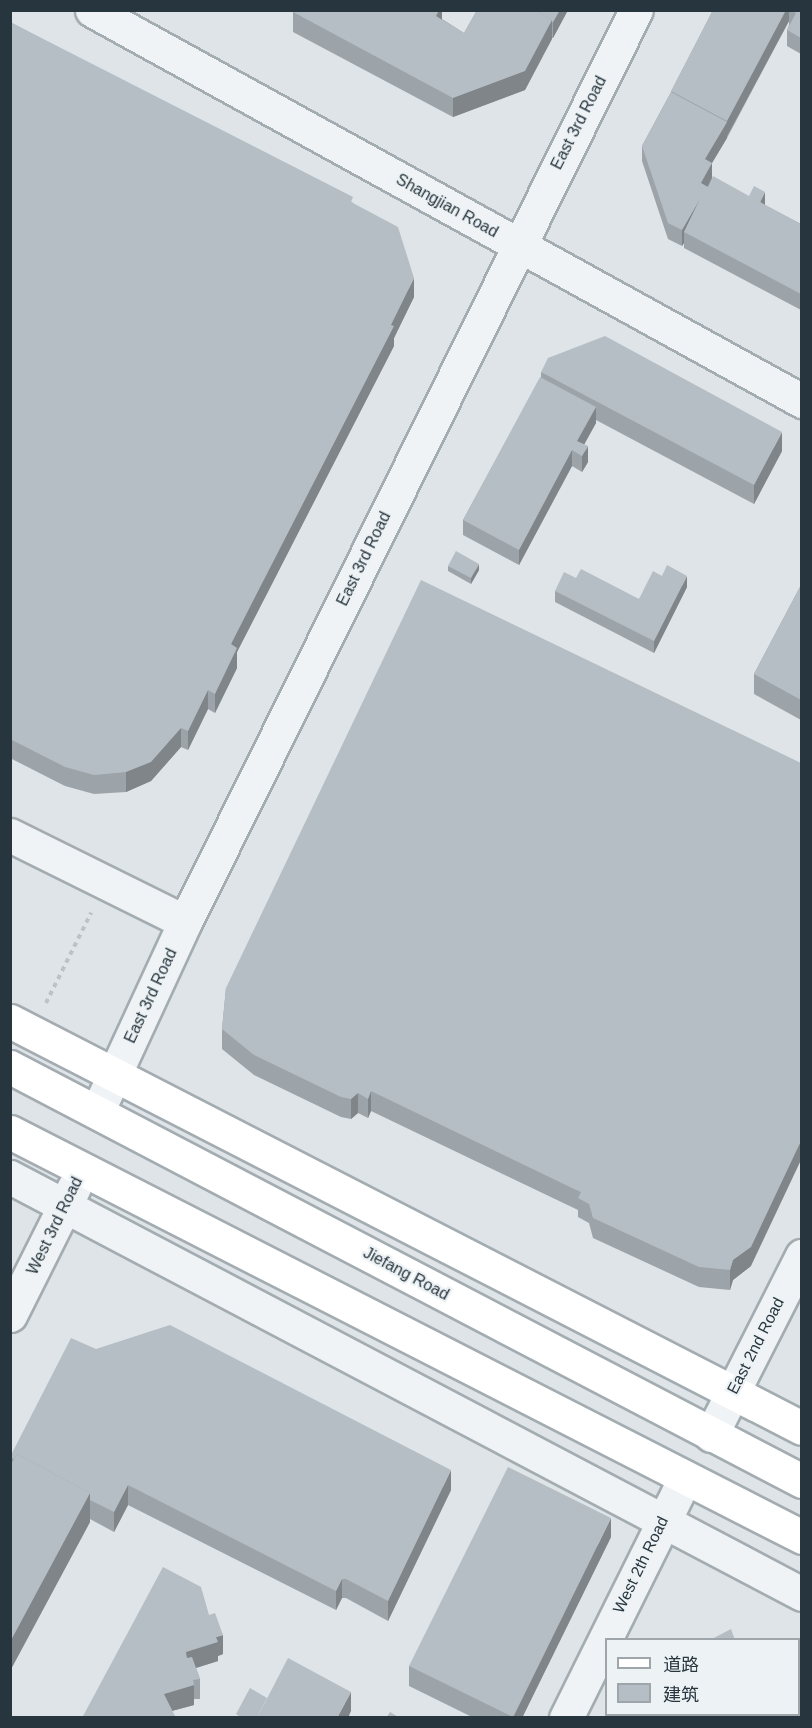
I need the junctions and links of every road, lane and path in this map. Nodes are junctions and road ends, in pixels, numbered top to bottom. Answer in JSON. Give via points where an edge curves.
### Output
{"nodes":[{"id":1,"x":92,"y":10,"type":"edge"},
{"id":2,"x":636,"y":10,"type":"edge"},
{"id":3,"x":518,"y":245,"type":"junction"},
{"id":4,"x":801,"y":401,"type":"edge"},
{"id":5,"x":10,"y":835,"type":"edge"},
{"id":6,"x":106,"y":882,"type":"junction"},
{"id":7,"x":185,"y":922,"type":"junction"},
{"id":8,"x":43,"y":1008,"type":"dead end"},
{"id":9,"x":10,"y":1021,"type":"edge"},
{"id":10,"x":10,"y":1066,"type":"edge"},
{"id":11,"x":115,"y":1074,"type":"junction"},
{"id":12,"x":98,"y":1110,"type":"junction"},
{"id":13,"x":10,"y":1132,"type":"edge"},
{"id":14,"x":83,"y":1169,"type":"junction"},
{"id":15,"x":10,"y":1177,"type":"edge"},
{"id":16,"x":65,"y":1206,"type":"junction"},
{"id":17,"x":801,"y":1256,"type":"edge"},
{"id":18,"x":10,"y":1315,"type":"edge"},
{"id":19,"x":733,"y":1393,"type":"junction"},
{"id":20,"x":801,"y":1428,"type":"edge"},
{"id":21,"x":711,"y":1435,"type":"junction"},
{"id":22,"x":685,"y":1478,"type":"junction"},
{"id":23,"x":801,"y":1481,"type":"edge"},
{"id":24,"x":661,"y":1523,"type":"junction"},
{"id":25,"x":801,"y":1537,"type":"edge"},
{"id":26,"x":801,"y":1594,"type":"edge"},
{"id":27,"x":566,"y":1718,"type":"edge"}],
"edges":[{"from":1,"to":3,"type":"street","name":"Shangjian Road"},
{"from":2,"to":3,"type":"street","name":"East 3rd Road"},
{"from":3,"to":4,"type":"street","name":"Shangjian Road"},
{"from":3,"to":7,"type":"street","name":"East 3rd Road"},
{"from":5,"to":6,"type":"street"},
{"from":6,"to":7,"type":"street"},
{"from":6,"to":8,"type":"path"},
{"from":7,"to":11,"type":"street","name":"East 3rd Road"},
{"from":9,"to":11,"type":"main road"},
{"from":10,"to":12,"type":"main road","name":"Jiefang Road"},
{"from":11,"to":12,"type":"street","name":"East 3rd Road"},
{"from":11,"to":19,"type":"main road"},
{"from":12,"to":21,"type":"main road","name":"Jiefang Road"},
{"from":13,"to":14,"type":"main road"},
{"from":14,"to":16,"type":"street","name":"West 3rd Road"},
{"from":14,"to":22,"type":"main road"},
{"from":15,"to":16,"type":"street"},
{"from":16,"to":18,"type":"street","name":"West 3rd Road"},
{"from":16,"to":24,"type":"street"},
{"from":17,"to":19,"type":"street","name":"East 2nd Road"},
{"from":19,"to":20,"type":"main road"},
{"from":19,"to":21,"type":"street","name":"East 2nd Road"},
{"from":21,"to":23,"type":"main road","name":"Jiefang Road"},
{"from":22,"to":24,"type":"street","name":"West 2th Road"},
{"from":22,"to":25,"type":"main road"},
{"from":24,"to":26,"type":"street"},
{"from":24,"to":27,"type":"street","name":"West 2th Road"}]}
